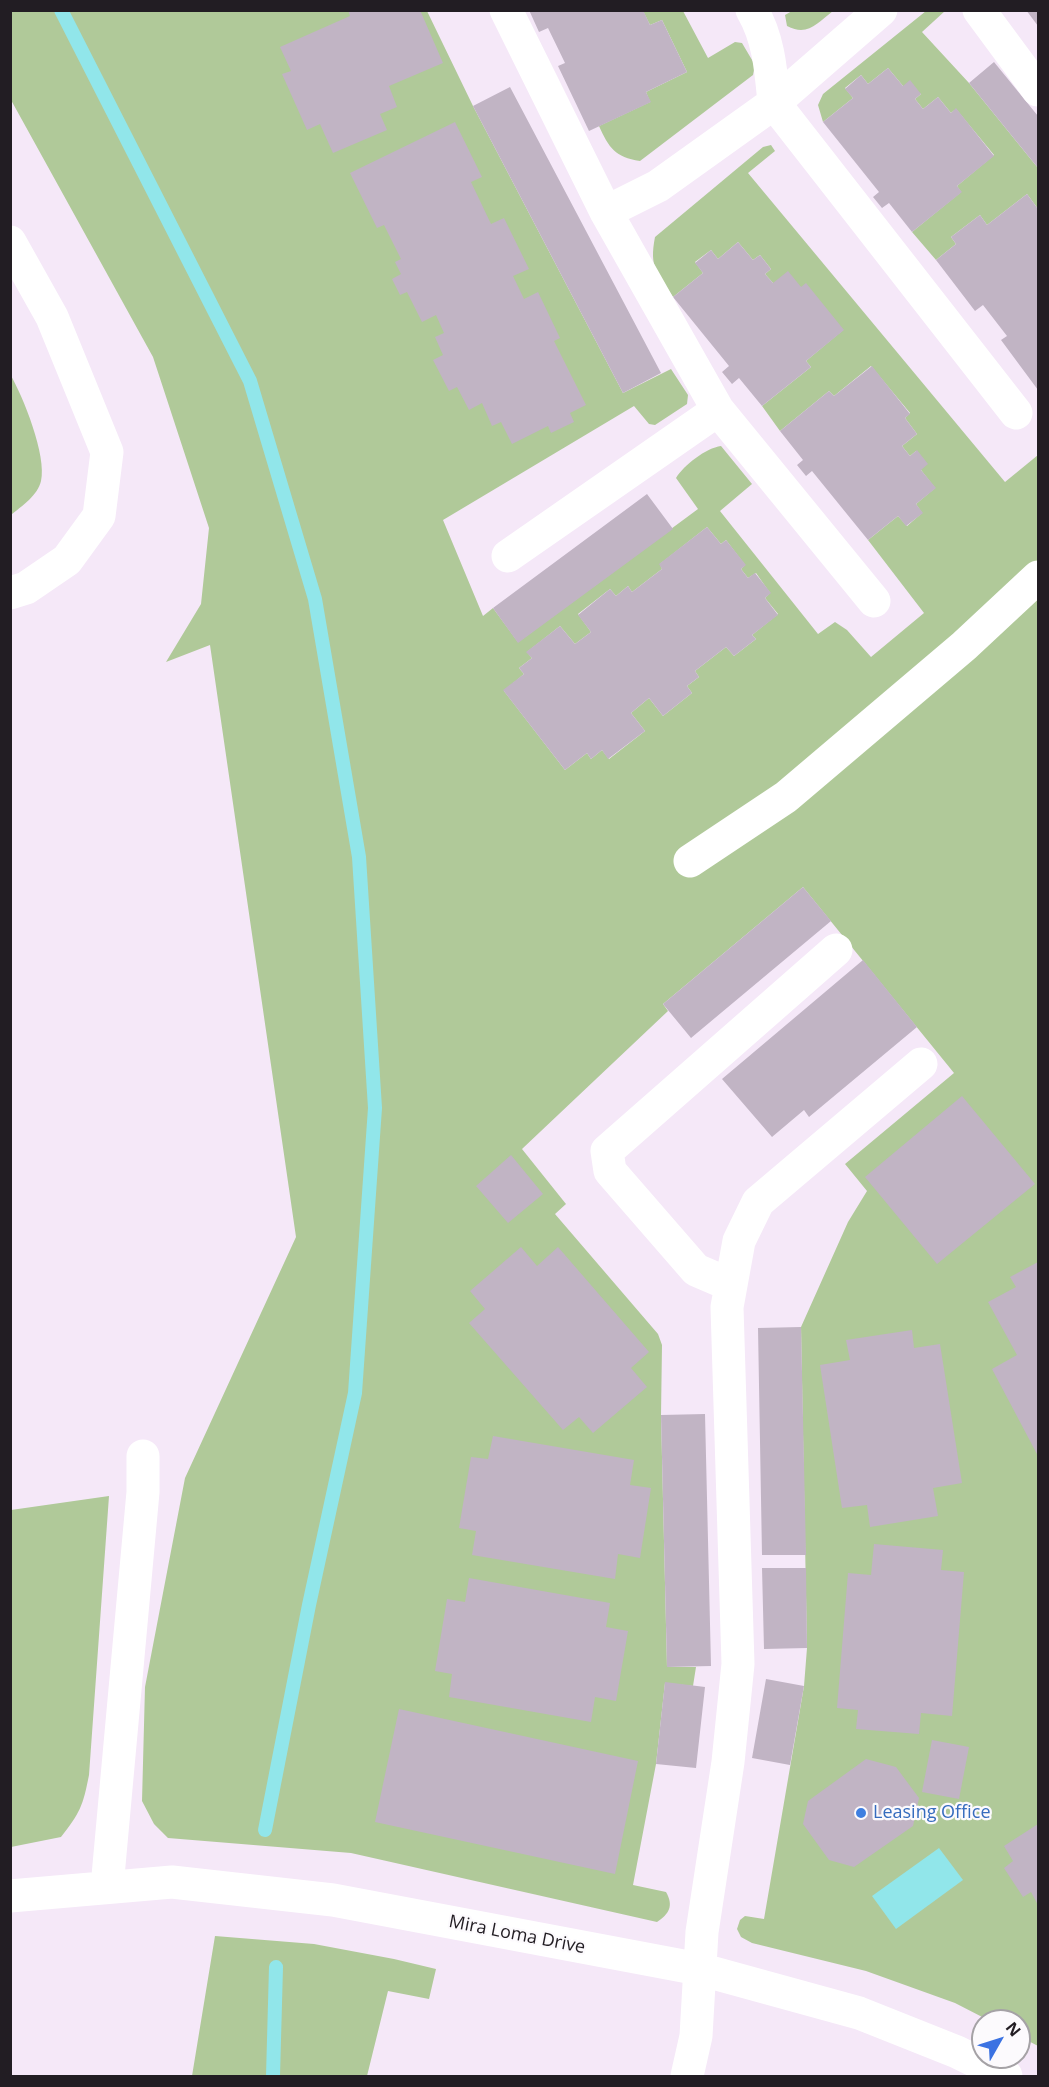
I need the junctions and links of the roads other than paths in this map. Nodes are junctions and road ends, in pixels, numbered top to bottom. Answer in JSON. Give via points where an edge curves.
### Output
{"nodes":[{"id":1,"x":506,"y":10,"type":"edge"},
{"id":2,"x":752,"y":10,"type":"edge"},
{"id":3,"x":881,"y":10,"type":"edge"},
{"id":4,"x":979,"y":10,"type":"edge"},
{"id":5,"x":1038,"y":90,"type":"edge"},
{"id":6,"x":774,"y":103,"type":"junction"},
{"id":7,"x":606,"y":212,"type":"junction"},
{"id":8,"x":10,"y":242,"type":"edge"},
{"id":9,"x":718,"y":410,"type":"junction"},
{"id":10,"x":1016,"y":413,"type":"dead end"},
{"id":11,"x":508,"y":556,"type":"dead end"},
{"id":12,"x":1038,"y":576,"type":"edge"},
{"id":13,"x":10,"y":592,"type":"edge"},
{"id":14,"x":874,"y":601,"type":"dead end"},
{"id":15,"x":690,"y":861,"type":"dead end"},
{"id":16,"x":836,"y":950,"type":"dead end"},
{"id":17,"x":921,"y":1064,"type":"dead end"},
{"id":18,"x":731,"y":1286,"type":"junction"},
{"id":19,"x":143,"y":1456,"type":"dead end"},
{"id":20,"x":107,"y":1887,"type":"junction"},
{"id":21,"x":10,"y":1896,"type":"edge"},
{"id":22,"x":699,"y":1969,"type":"junction"},
{"id":23,"x":687,"y":2076,"type":"edge"},
{"id":24,"x":1006,"y":2076,"type":"edge"}],
"edges":[{"from":1,"to":7,"type":"street"},
{"from":2,"to":6,"type":"street","via":[[770,60]]},
{"from":3,"to":6,"type":"street"},
{"from":4,"to":5,"type":"street"},
{"from":6,"to":7,"type":"street","via":[[658,186]]},
{"from":6,"to":10,"type":"street"},
{"from":7,"to":9,"type":"street"},
{"from":8,"to":13,"type":"street","via":[[52,317],[106,452],[99,516],[67,560],[26,588]]},
{"from":9,"to":11,"type":"street"},
{"from":9,"to":14,"type":"street"},
{"from":12,"to":15,"type":"street","via":[[964,646],[786,797]]},
{"from":16,"to":18,"type":"street","via":[[607,1151],[610,1171],[696,1270]]},
{"from":17,"to":18,"type":"street","via":[[758,1202],[739,1241]]},
{"from":18,"to":22,"type":"street","via":[[727,1307],[738,1664],[729,1761]]},
{"from":19,"to":20,"type":"street"},
{"from":20,"to":21,"type":"street","name":"Mira Loma Drive"},
{"from":20,"to":22,"type":"street","name":"Mira Loma Drive","via":[[172,1882],[333,1900]]},
{"from":22,"to":23,"type":"street","via":[[696,2036]]},
{"from":22,"to":24,"type":"street","name":"Mira Loma Drive","via":[[860,2013]]}]}
